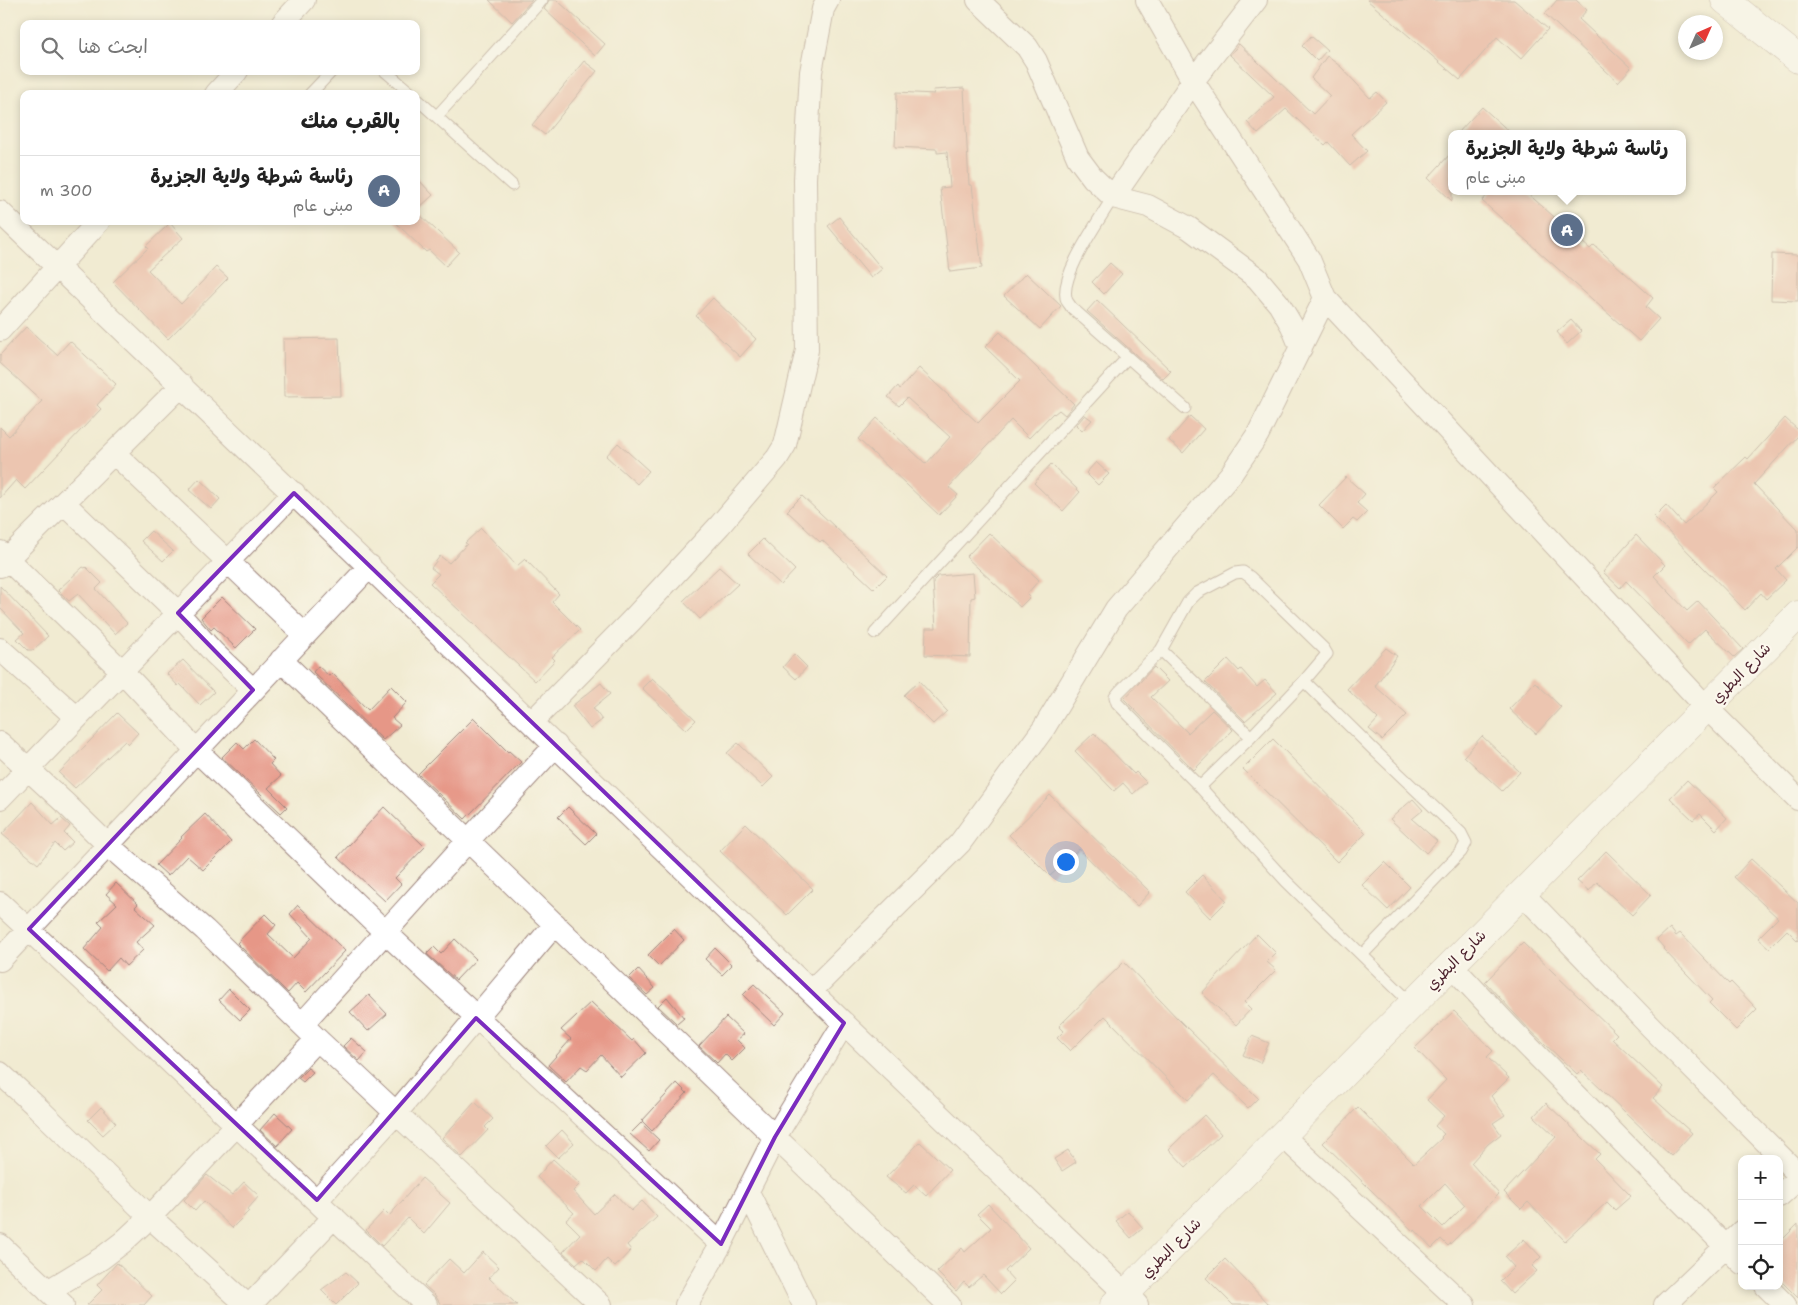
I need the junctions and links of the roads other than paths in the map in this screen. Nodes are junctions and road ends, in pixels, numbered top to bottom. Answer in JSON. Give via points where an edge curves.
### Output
{"nodes":[{"id":1,"x":304,"y":0,"type":"edge"},
{"id":2,"x":542,"y":0,"type":"edge"},
{"id":3,"x":828,"y":0,"type":"edge"},
{"id":4,"x":978,"y":0,"type":"edge"},
{"id":5,"x":1147,"y":0,"type":"edge"},
{"id":6,"x":1256,"y":0,"type":"edge"},
{"id":7,"x":1726,"y":0,"type":"edge"},
{"id":8,"x":286,"y":20,"type":"edge"},
{"id":9,"x":1798,"y":59,"type":"edge"},
{"id":10,"x":233,"y":75,"type":"edge"},
{"id":11,"x":328,"y":75,"type":"edge"},
{"id":12,"x":390,"y":75,"type":"edge"},
{"id":13,"x":1193,"y":82,"type":"junction"},
{"id":14,"x":220,"y":90,"type":"edge"},
{"id":15,"x":314,"y":90,"type":"edge"},
{"id":16,"x":407,"y":90,"type":"edge"},
{"id":17,"x":420,"y":101,"type":"edge"},
{"id":18,"x":438,"y":116,"type":"junction"},
{"id":19,"x":512,"y":185,"type":"dead end"},
{"id":20,"x":1113,"y":197,"type":"junction"},
{"id":21,"x":0,"y":212,"type":"edge"},
{"id":22,"x":94,"y":225,"type":"edge"},
{"id":23,"x":58,"y":266,"type":"junction"},
{"id":24,"x":1326,"y":298,"type":"junction"},
{"id":25,"x":0,"y":330,"type":"edge"},
{"id":26,"x":1301,"y":348,"type":"junction"},
{"id":27,"x":1128,"y":358,"type":"junction"},
{"id":28,"x":182,"y":385,"type":"junction"},
{"id":29,"x":1185,"y":408,"type":"dead end"},
{"id":30,"x":114,"y":453,"type":"junction"},
{"id":31,"x":294,"y":493,"type":"junction"},
{"id":32,"x":64,"y":503,"type":"junction"},
{"id":33,"x":2,"y":559,"type":"edge"},
{"id":34,"x":228,"y":560,"type":"junction"},
{"id":35,"x":370,"y":566,"type":"junction"},
{"id":36,"x":178,"y":613,"type":"junction"},
{"id":37,"x":1798,"y":615,"type":"edge"},
{"id":38,"x":875,"y":633,"type":"dead end"},
{"id":39,"x":305,"y":635,"type":"junction"},
{"id":40,"x":0,"y":649,"type":"edge"},
{"id":41,"x":1161,"y":650,"type":"junction"},
{"id":42,"x":281,"y":660,"type":"junction"},
{"id":43,"x":122,"y":671,"type":"junction"},
{"id":44,"x":1304,"y":681,"type":"junction"},
{"id":45,"x":253,"y":690,"type":"junction"},
{"id":46,"x":1707,"y":708,"type":"junction"},
{"id":47,"x":77,"y":718,"type":"junction"},
{"id":48,"x":532,"y":722,"type":"junction"},
{"id":49,"x":1251,"y":737,"type":"junction"},
{"id":50,"x":0,"y":743,"type":"edge"},
{"id":51,"x":556,"y":745,"type":"junction"},
{"id":52,"x":196,"y":750,"type":"junction"},
{"id":53,"x":28,"y":769,"type":"junction"},
{"id":54,"x":1200,"y":787,"type":"junction"},
{"id":55,"x":0,"y":798,"type":"edge"},
{"id":56,"x":1798,"y":799,"type":"edge"},
{"id":57,"x":467,"y":840,"type":"junction"},
{"id":58,"x":108,"y":845,"type":"junction"},
{"id":59,"x":1522,"y":893,"type":"junction"},
{"id":60,"x":0,"y":903,"type":"edge"},
{"id":61,"x":555,"y":924,"type":"junction"},
{"id":62,"x":29,"y":929,"type":"junction"},
{"id":63,"x":386,"y":933,"type":"junction"},
{"id":64,"x":1362,"y":954,"type":"junction"},
{"id":65,"x":0,"y":960,"type":"edge"},
{"id":66,"x":1451,"y":965,"type":"junction"},
{"id":67,"x":812,"y":992,"type":"junction"},
{"id":68,"x":1412,"y":1004,"type":"junction"},
{"id":69,"x":476,"y":1018,"type":"junction"},
{"id":70,"x":844,"y":1023,"type":"junction"},
{"id":71,"x":310,"y":1031,"type":"junction"},
{"id":72,"x":0,"y":1073,"type":"edge"},
{"id":73,"x":396,"y":1113,"type":"junction"},
{"id":74,"x":236,"y":1125,"type":"junction"},
{"id":75,"x":1283,"y":1136,"type":"junction"},
{"id":76,"x":776,"y":1137,"type":"junction"},
{"id":77,"x":1798,"y":1174,"type":"edge"},
{"id":78,"x":1798,"y":1178,"type":"edge"},
{"id":79,"x":748,"y":1192,"type":"junction"},
{"id":80,"x":1783,"y":1192,"type":"edge"},
{"id":81,"x":317,"y":1200,"type":"junction"},
{"id":82,"x":150,"y":1217,"type":"junction"},
{"id":83,"x":334,"y":1217,"type":"junction"},
{"id":84,"x":1738,"y":1235,"type":"edge"},
{"id":85,"x":721,"y":1244,"type":"junction"},
{"id":86,"x":1725,"y":1246,"type":"junction"},
{"id":87,"x":3,"y":1255,"type":"edge"},
{"id":88,"x":1738,"y":1259,"type":"edge"},
{"id":89,"x":1770,"y":1290,"type":"edge"},
{"id":90,"x":56,"y":1298,"type":"edge"},
{"id":91,"x":1125,"y":1301,"type":"edge"},
{"id":92,"x":248,"y":1305,"type":"edge"},
{"id":93,"x":426,"y":1305,"type":"edge"},
{"id":94,"x":600,"y":1305,"type":"edge"},
{"id":95,"x":686,"y":1305,"type":"edge"},
{"id":96,"x":804,"y":1305,"type":"edge"},
{"id":97,"x":949,"y":1305,"type":"edge"},
{"id":98,"x":1464,"y":1305,"type":"edge"},
{"id":99,"x":1665,"y":1305,"type":"edge"},
{"id":100,"x":1785,"y":1305,"type":"edge"}],
"edges":[{"from":1,"to":8,"type":"street"},
{"from":2,"to":18,"type":"lane"},
{"from":3,"to":48,"type":"street","via":[[823,9],[811,72],[805,179],[807,350],[785,445],[778,458],[720,525]]},
{"from":4,"to":20,"type":"street","via":[[1027,47],[1078,158]]},
{"from":5,"to":13,"type":"street"},
{"from":6,"to":13,"type":"street"},
{"from":7,"to":9,"type":"main road"},
{"from":10,"to":14,"type":"street"},
{"from":11,"to":15,"type":"lane"},
{"from":12,"to":16,"type":"lane"},
{"from":13,"to":20,"type":"street"},
{"from":13,"to":24,"type":"street","via":[[1309,259]]},
{"from":17,"to":18,"type":"lane"},
{"from":18,"to":19,"type":"lane"},
{"from":20,"to":26,"type":"street","via":[[1148,206],[1189,228],[1257,278],[1279,304]]},
{"from":20,"to":27,"type":"lane","via":[[1071,267],[1066,294],[1071,307]]},
{"from":21,"to":23,"type":"street"},
{"from":22,"to":23,"type":"street"},
{"from":23,"to":25,"type":"street"},
{"from":23,"to":28,"type":"street"},
{"from":24,"to":26,"type":"street"},
{"from":24,"to":46,"type":"street"},
{"from":26,"to":67,"type":"street","via":[[1258,434],[1231,474],[1116,609],[1044,728],[960,843]]},
{"from":27,"to":29,"type":"lane"},
{"from":27,"to":38,"type":"lane"},
{"from":28,"to":30,"type":"street"},
{"from":28,"to":31,"type":"street"},
{"from":30,"to":32,"type":"street"},
{"from":30,"to":34,"type":"street"},
{"from":31,"to":34,"type":"street"},
{"from":31,"to":35,"type":"street"},
{"from":32,"to":33,"type":"street"},
{"from":32,"to":36,"type":"street"},
{"from":33,"to":43,"type":"street"},
{"from":34,"to":36,"type":"street"},
{"from":34,"to":39,"type":"street"},
{"from":35,"to":39,"type":"street"},
{"from":35,"to":48,"type":"street"},
{"from":36,"to":43,"type":"street"},
{"from":36,"to":45,"type":"street"},
{"from":37,"to":46,"type":"main road","name":"شارع البطري"},
{"from":39,"to":42,"type":"street"},
{"from":40,"to":47,"type":"street"},
{"from":41,"to":44,"type":"lane","via":[[1188,602],[1197,593],[1243,572],[1327,654]]},
{"from":41,"to":49,"type":"lane"},
{"from":41,"to":54,"type":"lane","via":[[1119,692],[1116,702]]},
{"from":42,"to":45,"type":"street"},
{"from":42,"to":57,"type":"street"},
{"from":43,"to":47,"type":"street"},
{"from":43,"to":52,"type":"street"},
{"from":44,"to":49,"type":"lane"},
{"from":44,"to":64,"type":"lane","via":[[1461,833],[1466,843],[1461,852]]},
{"from":45,"to":52,"type":"street"},
{"from":46,"to":56,"type":"street"},
{"from":46,"to":59,"type":"main road","name":"شارع البطري"},
{"from":47,"to":53,"type":"street"},
{"from":48,"to":51,"type":"street"},
{"from":49,"to":54,"type":"lane"},
{"from":50,"to":53,"type":"street"},
{"from":51,"to":57,"type":"street"},
{"from":51,"to":67,"type":"street"},
{"from":52,"to":58,"type":"street"},
{"from":52,"to":63,"type":"street"},
{"from":53,"to":55,"type":"street"},
{"from":53,"to":58,"type":"street"},
{"from":54,"to":64,"type":"lane","via":[[1286,881]]},
{"from":57,"to":61,"type":"street"},
{"from":57,"to":63,"type":"street"},
{"from":58,"to":62,"type":"street"},
{"from":58,"to":71,"type":"street","via":[[205,930]]},
{"from":59,"to":66,"type":"main road","name":"شارع البطري"},
{"from":59,"to":77,"type":"street"},
{"from":60,"to":62,"type":"street"},
{"from":61,"to":69,"type":"street"},
{"from":61,"to":76,"type":"street"},
{"from":62,"to":65,"type":"street"},
{"from":62,"to":74,"type":"street"},
{"from":63,"to":69,"type":"street"},
{"from":63,"to":71,"type":"street"},
{"from":64,"to":68,"type":"lane"},
{"from":66,"to":68,"type":"main road","name":"شارع البطري"},
{"from":66,"to":86,"type":"street"},
{"from":67,"to":70,"type":"street"},
{"from":68,"to":75,"type":"main road","name":"شارع البطري"},
{"from":69,"to":73,"type":"street"},
{"from":69,"to":85,"type":"street"},
{"from":70,"to":76,"type":"street"},
{"from":70,"to":91,"type":"street"},
{"from":71,"to":73,"type":"street"},
{"from":71,"to":74,"type":"street"},
{"from":72,"to":82,"type":"street"},
{"from":73,"to":81,"type":"street"},
{"from":73,"to":94,"type":"street"},
{"from":74,"to":81,"type":"street"},
{"from":74,"to":82,"type":"street"},
{"from":75,"to":91,"type":"main road","name":"شارع البطري"},
{"from":75,"to":98,"type":"street"},
{"from":76,"to":79,"type":"street"},
{"from":76,"to":97,"type":"street"},
{"from":78,"to":80,"type":"street"},
{"from":79,"to":85,"type":"street"},
{"from":79,"to":96,"type":"street"},
{"from":81,"to":83,"type":"street"},
{"from":82,"to":90,"type":"street"},
{"from":82,"to":92,"type":"street"},
{"from":83,"to":92,"type":"street"},
{"from":83,"to":93,"type":"street"},
{"from":84,"to":86,"type":"street"},
{"from":85,"to":95,"type":"street"},
{"from":86,"to":88,"type":"street"},
{"from":86,"to":99,"type":"street"},
{"from":87,"to":90,"type":"street"},
{"from":89,"to":100,"type":"street"}]}
